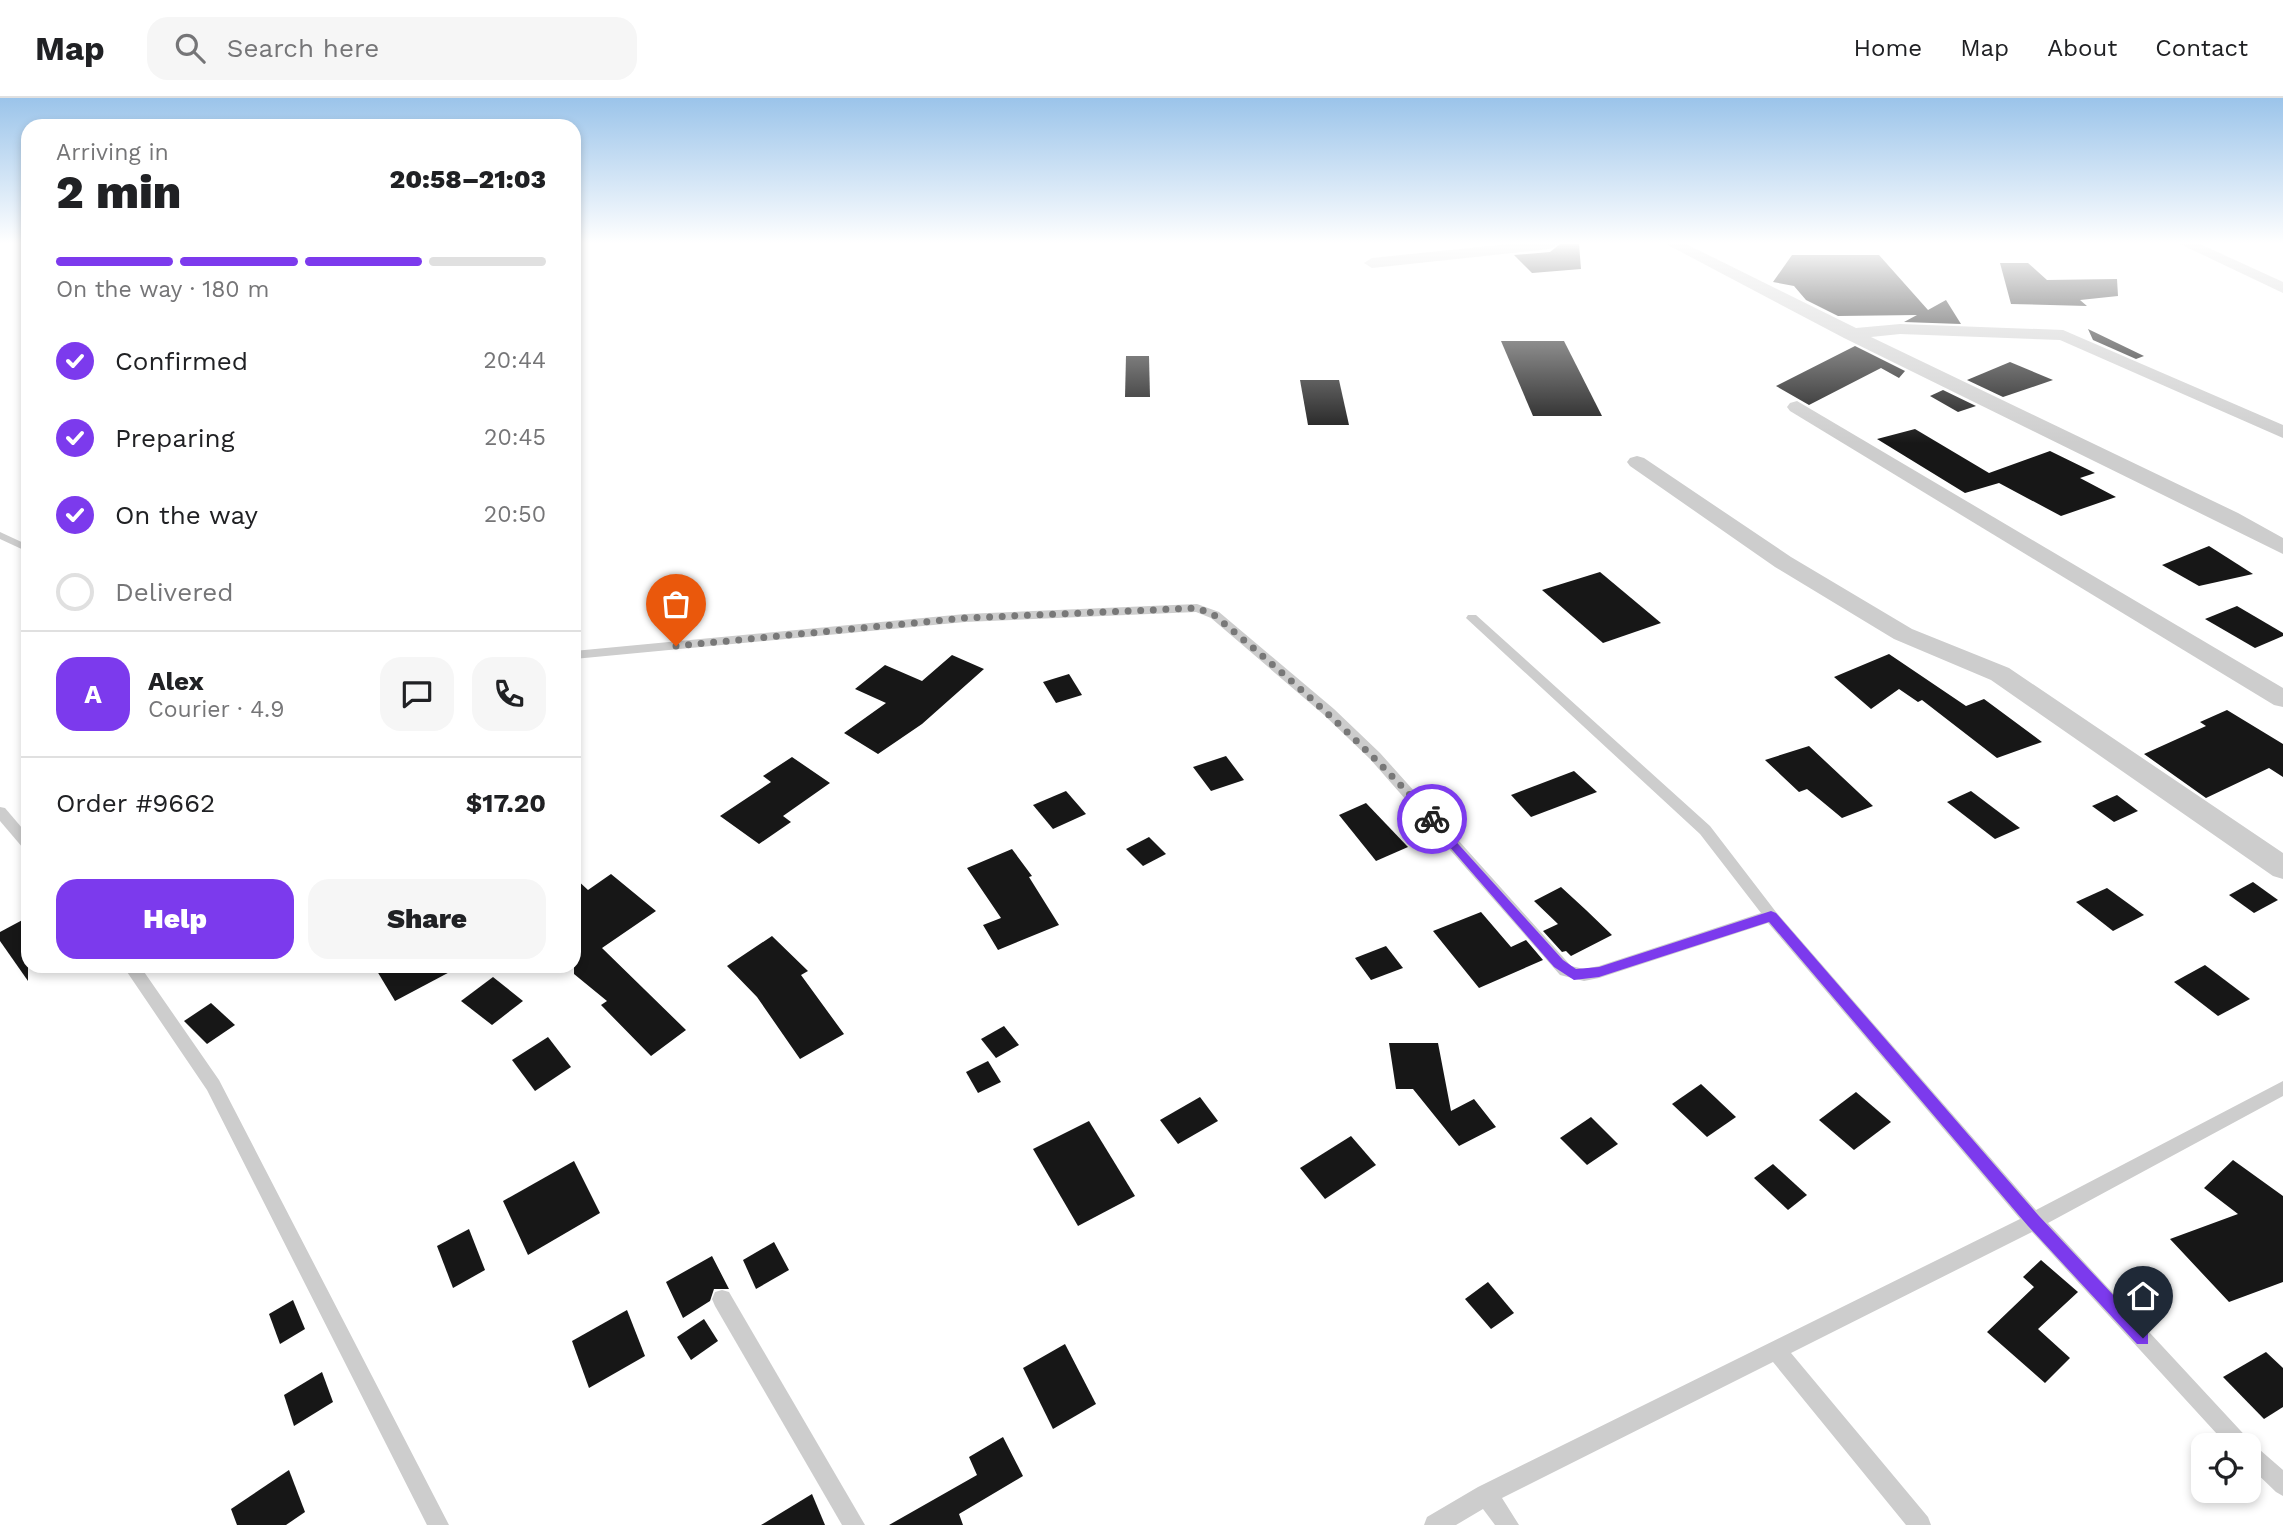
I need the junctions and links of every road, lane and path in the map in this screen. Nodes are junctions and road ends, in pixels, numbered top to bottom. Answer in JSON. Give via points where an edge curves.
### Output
{"nodes":[{"id":1,"x":1807,"y":311,"type":"edge"},
{"id":2,"x":1850,"y":332,"type":"junction"},
{"id":3,"x":1797,"y":407,"type":"dead end"},
{"id":4,"x":2283,"y":432,"type":"edge"},
{"id":5,"x":1637,"y":462,"type":"dead end"},
{"id":6,"x":0,"y":535,"type":"edge"},
{"id":7,"x":21,"y":546,"type":"edge"},
{"id":8,"x":2283,"y":547,"type":"edge"},
{"id":9,"x":1472,"y":618,"type":"dead end"},
{"id":10,"x":581,"y":654,"type":"edge"},
{"id":11,"x":2283,"y":699,"type":"edge"},
{"id":12,"x":0,"y":812,"type":"edge"},
{"id":13,"x":21,"y":836,"type":"edge"},
{"id":14,"x":2283,"y":868,"type":"edge"},
{"id":15,"x":1771,"y":916,"type":"junction"},
{"id":16,"x":136,"y":973,"type":"edge"},
{"id":17,"x":2283,"y":1087,"type":"edge"},
{"id":18,"x":2034,"y":1221,"type":"junction"},
{"id":19,"x":722,"y":1299,"type":"dead end"},
{"id":20,"x":1776,"y":1350,"type":"junction"},
{"id":21,"x":2231,"y":1433,"type":"edge"},
{"id":22,"x":2261,"y":1464,"type":"edge"},
{"id":23,"x":2283,"y":1485,"type":"edge"},
{"id":24,"x":1486,"y":1495,"type":"junction"},
{"id":25,"x":438,"y":1525,"type":"edge"},
{"id":26,"x":854,"y":1525,"type":"edge"},
{"id":27,"x":1435,"y":1525,"type":"edge"},
{"id":28,"x":1508,"y":1525,"type":"edge"},
{"id":29,"x":1920,"y":1525,"type":"edge"}],
"edges":[{"from":1,"to":2,"type":"street"},
{"from":2,"to":4,"type":"street","via":[[2063,335]]},
{"from":2,"to":8,"type":"street"},
{"from":3,"to":11,"type":"street"},
{"from":5,"to":14,"type":"street","via":[[1783,562],[1903,635],[2000,674]]},
{"from":6,"to":7,"type":"lane"},
{"from":9,"to":15,"type":"lane","via":[[1686,809]]},
{"from":10,"to":15,"type":"lane","via":[[965,618],[1197,608],[1214,615],[1375,756],[1566,971],[1599,972]]},
{"from":12,"to":13,"type":"lane"},
{"from":15,"to":18,"type":"lane"},
{"from":16,"to":25,"type":"lane","via":[[213,1085]]},
{"from":17,"to":18,"type":"lane"},
{"from":18,"to":20,"type":"lane"},
{"from":18,"to":21,"type":"lane"},
{"from":19,"to":26,"type":"lane"},
{"from":20,"to":24,"type":"lane"},
{"from":20,"to":29,"type":"lane"},
{"from":22,"to":23,"type":"lane"},
{"from":24,"to":27,"type":"lane"},
{"from":24,"to":28,"type":"lane"}]}
